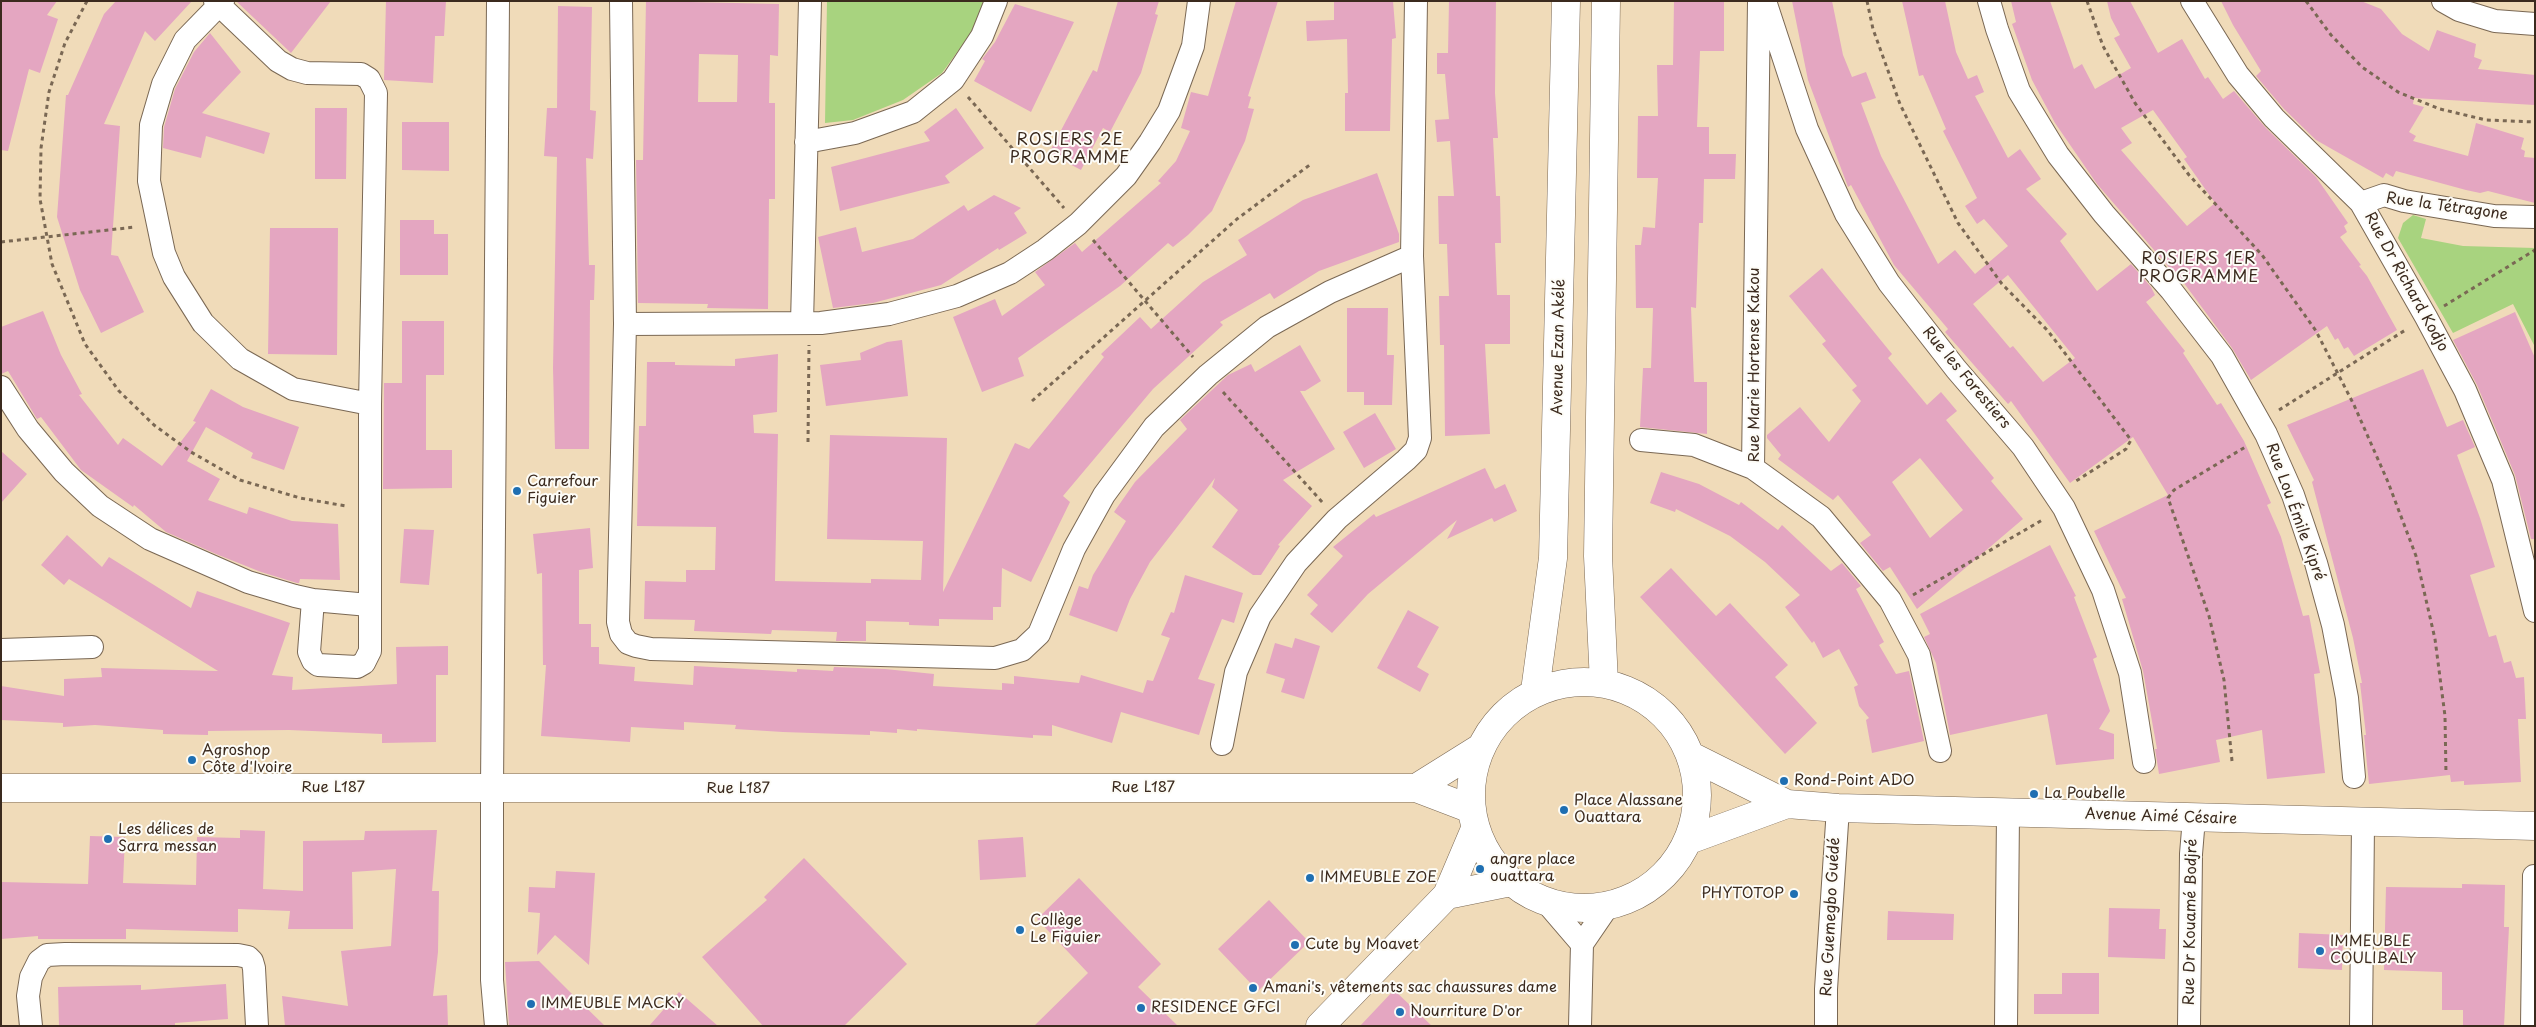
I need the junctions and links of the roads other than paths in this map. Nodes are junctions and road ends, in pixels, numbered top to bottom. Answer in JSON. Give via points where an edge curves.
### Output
{"nodes":[{"id":1,"x":498,"y":1,"type":"edge"},
{"id":2,"x":622,"y":1,"type":"edge"},
{"id":3,"x":810,"y":1,"type":"edge"},
{"id":4,"x":996,"y":1,"type":"edge"},
{"id":5,"x":1199,"y":1,"type":"edge"},
{"id":6,"x":1416,"y":1,"type":"edge"},
{"id":7,"x":1566,"y":1,"type":"edge"},
{"id":8,"x":1606,"y":1,"type":"edge"},
{"id":9,"x":1759,"y":1,"type":"edge"},
{"id":10,"x":1765,"y":1,"type":"edge"},
{"id":11,"x":1989,"y":1,"type":"edge"},
{"id":12,"x":2192,"y":1,"type":"edge"},
{"id":13,"x":2443,"y":1,"type":"edge"},
{"id":14,"x":219,"y":3,"type":"edge"},
{"id":15,"x":2535,"y":24,"type":"edge"},
{"id":16,"x":806,"y":142,"type":"junction"},
{"id":17,"x":2361,"y":202,"type":"junction"},
{"id":18,"x":2535,"y":217,"type":"edge"},
{"id":19,"x":1412,"y":256,"type":"junction"},
{"id":20,"x":806,"y":323,"type":"junction"},
{"id":21,"x":625,"y":324,"type":"junction"},
{"id":22,"x":1,"y":387,"type":"edge"},
{"id":23,"x":370,"y":404,"type":"junction"},
{"id":24,"x":1641,"y":440,"type":"dead end"},
{"id":25,"x":1753,"y":468,"type":"junction"},
{"id":26,"x":313,"y":600,"type":"junction"},
{"id":27,"x":369,"y":605,"type":"junction"},
{"id":28,"x":2535,"y":611,"type":"edge"},
{"id":29,"x":92,"y":647,"type":"dead end"},
{"id":30,"x":1,"y":650,"type":"edge"},
{"id":31,"x":1604,"y":683,"type":"junction"},
{"id":32,"x":1535,"y":691,"type":"junction"},
{"id":33,"x":1222,"y":744,"type":"dead end"},
{"id":34,"x":1480,"y":748,"type":"junction"},
{"id":35,"x":1940,"y":750,"type":"dead end"},
{"id":36,"x":1693,"y":757,"type":"junction"},
{"id":37,"x":2144,"y":762,"type":"dead end"},
{"id":38,"x":2354,"y":777,"type":"dead end"},
{"id":39,"x":1,"y":788,"type":"edge"},
{"id":40,"x":1416,"y":788,"type":"junction"},
{"id":41,"x":492,"y":789,"type":"junction"},
{"id":42,"x":1787,"y":804,"type":"junction"},
{"id":43,"x":1838,"y":808,"type":"junction"},
{"id":44,"x":2008,"y":812,"type":"junction"},
{"id":45,"x":2194,"y":818,"type":"junction"},
{"id":46,"x":1473,"y":819,"type":"junction"},
{"id":47,"x":2363,"y":823,"type":"junction"},
{"id":48,"x":2535,"y":826,"type":"edge"},
{"id":49,"x":1689,"y":840,"type":"junction"},
{"id":50,"x":2534,"y":876,"type":"edge"},
{"id":51,"x":1511,"y":882,"type":"junction"},
{"id":52,"x":1447,"y":895,"type":"junction"},
{"id":53,"x":1546,"y":902,"type":"junction"},
{"id":54,"x":1608,"y":906,"type":"junction"},
{"id":55,"x":1582,"y":944,"type":"junction"},
{"id":56,"x":2533,"y":1023,"type":"edge"},
{"id":57,"x":31,"y":1026,"type":"edge"},
{"id":58,"x":257,"y":1026,"type":"edge"},
{"id":59,"x":496,"y":1026,"type":"edge"},
{"id":60,"x":1320,"y":1026,"type":"edge"},
{"id":61,"x":1580,"y":1026,"type":"edge"},
{"id":62,"x":1826,"y":1026,"type":"edge"},
{"id":63,"x":2006,"y":1026,"type":"edge"},
{"id":64,"x":2190,"y":1026,"type":"edge"},
{"id":65,"x":2361,"y":1026,"type":"edge"}],
"edges":[{"from":1,"to":41,"type":"street"},
{"from":2,"to":21,"type":"street"},
{"from":3,"to":16,"type":"street"},
{"from":4,"to":16,"type":"street","via":[[982,36],[952,80],[913,112],[855,133]]},
{"from":5,"to":20,"type":"street","via":[[1192,46],[1169,111],[1126,176],[1078,224],[1010,273],[957,296],[889,314]]},
{"from":6,"to":19,"type":"street"},
{"from":7,"to":32,"type":"street","name":"Avenue Ezan Akélé","via":[[1553,558]]},
{"from":8,"to":31,"type":"street","via":[[1598,556]]},
{"from":9,"to":25,"type":"street","name":"Rue Marie Hortense Kakou"},
{"from":10,"to":37,"type":"street","name":"Rue les Forestiers","via":[[1807,129],[1846,214],[1889,283],[1956,369],[2024,447],[2060,501],[2103,590],[2130,673]]},
{"from":11,"to":38,"type":"street","name":"Rue Lou Émile Kipré","via":[[2019,91],[2058,155],[2222,356],[2263,428],[2292,495],[2333,624],[2347,698]]},
{"from":12,"to":17,"type":"street","name":"Rue Dr Richard Kodjo","via":[[2244,82],[2274,118]]},
{"from":13,"to":15,"type":"street","via":[[2459,10],[2495,21]]},
{"from":14,"to":23,"type":"street","via":[[278,60],[292,69],[307,73],[361,74],[374,86]]},
{"from":14,"to":23,"type":"street","via":[[185,40],[163,84],[151,125],[149,181],[164,253],[174,277],[203,324],[240,359],[293,389]]},
{"from":16,"to":20,"type":"street"},
{"from":17,"to":18,"type":"street","name":"Rue la Tétragone","via":[[2384,195],[2494,216]]},
{"from":17,"to":28,"type":"street","name":"Rue Dr Richard Kodjo","via":[[2465,390],[2503,480]]},
{"from":19,"to":21,"type":"street","via":[[1299,308],[1268,327],[1208,375],[1154,426],[1104,495],[1074,549],[1039,634],[1022,650],[995,658],[651,649],[628,642],[621,634],[618,622]]},
{"from":19,"to":33,"type":"street","via":[[1420,438],[1416,450],[1337,519],[1296,563],[1260,616],[1236,672]]},
{"from":20,"to":21,"type":"street"},
{"from":22,"to":26,"type":"street","via":[[28,429],[64,472],[100,506],[150,539],[189,558],[248,582]]},
{"from":23,"to":27,"type":"street"},
{"from":24,"to":25,"type":"street","via":[[1694,446]]},
{"from":25,"to":35,"type":"street","name":"Rue Marie Hortense Kakou","via":[[1821,517],[1893,606],[1919,655]]},
{"from":26,"to":27,"type":"street"},
{"from":26,"to":27,"type":"street","via":[[310,652],[318,665],[357,667],[364,663],[370,651]]},
{"from":29,"to":30,"type":"street"},
{"from":31,"to":32,"type":"street","via":[[1567,681]]},
{"from":31,"to":36,"type":"street","via":[[1635,693],[1670,717]]},
{"from":32,"to":34,"type":"street","via":[[1502,714]]},
{"from":34,"to":40,"type":"street"},
{"from":34,"to":46,"type":"street","via":[[1471,778]]},
{"from":36,"to":42,"type":"street","name":"Avenue Aimé Césaire"},
{"from":36,"to":49,"type":"street","via":[[1698,799]]},
{"from":39,"to":41,"type":"street","name":"Rue L187"},
{"from":40,"to":41,"type":"street","name":"Rue L187"},
{"from":40,"to":46,"type":"street","name":"Rue L187"},
{"from":41,"to":59,"type":"street","via":[[492,980]]},
{"from":42,"to":43,"type":"street","name":"Avenue Aimé Césaire"},
{"from":42,"to":49,"type":"street","name":"Avenue Aimé Césaire"},
{"from":43,"to":44,"type":"street","name":"Avenue Aimé Césaire"},
{"from":43,"to":62,"type":"street","name":"Rue Guemegbo Guédé"},
{"from":44,"to":45,"type":"street","name":"Avenue Aimé Césaire"},
{"from":44,"to":63,"type":"street"},
{"from":45,"to":47,"type":"street","name":"Avenue Aimé Césaire"},
{"from":45,"to":64,"type":"street","name":"Rue Dr Kouamé Bodjré"},
{"from":46,"to":51,"type":"street","via":[[1490,858]]},
{"from":46,"to":52,"type":"street"},
{"from":47,"to":48,"type":"street","name":"Avenue Aimé Césaire"},
{"from":47,"to":65,"type":"street"},
{"from":49,"to":54,"type":"street","via":[[1675,864],[1656,883],[1634,898]]},
{"from":50,"to":56,"type":"street"},
{"from":51,"to":52,"type":"street"},
{"from":51,"to":53,"type":"street"},
{"from":52,"to":60,"type":"street"},
{"from":53,"to":54,"type":"street","via":[[1577,909]]},
{"from":53,"to":55,"type":"street"},
{"from":54,"to":55,"type":"street"},
{"from":55,"to":61,"type":"street"},
{"from":57,"to":58,"type":"street","via":[[28,996],[31,977],[39,961],[47,955],[65,954],[248,957],[254,968]]}]}
